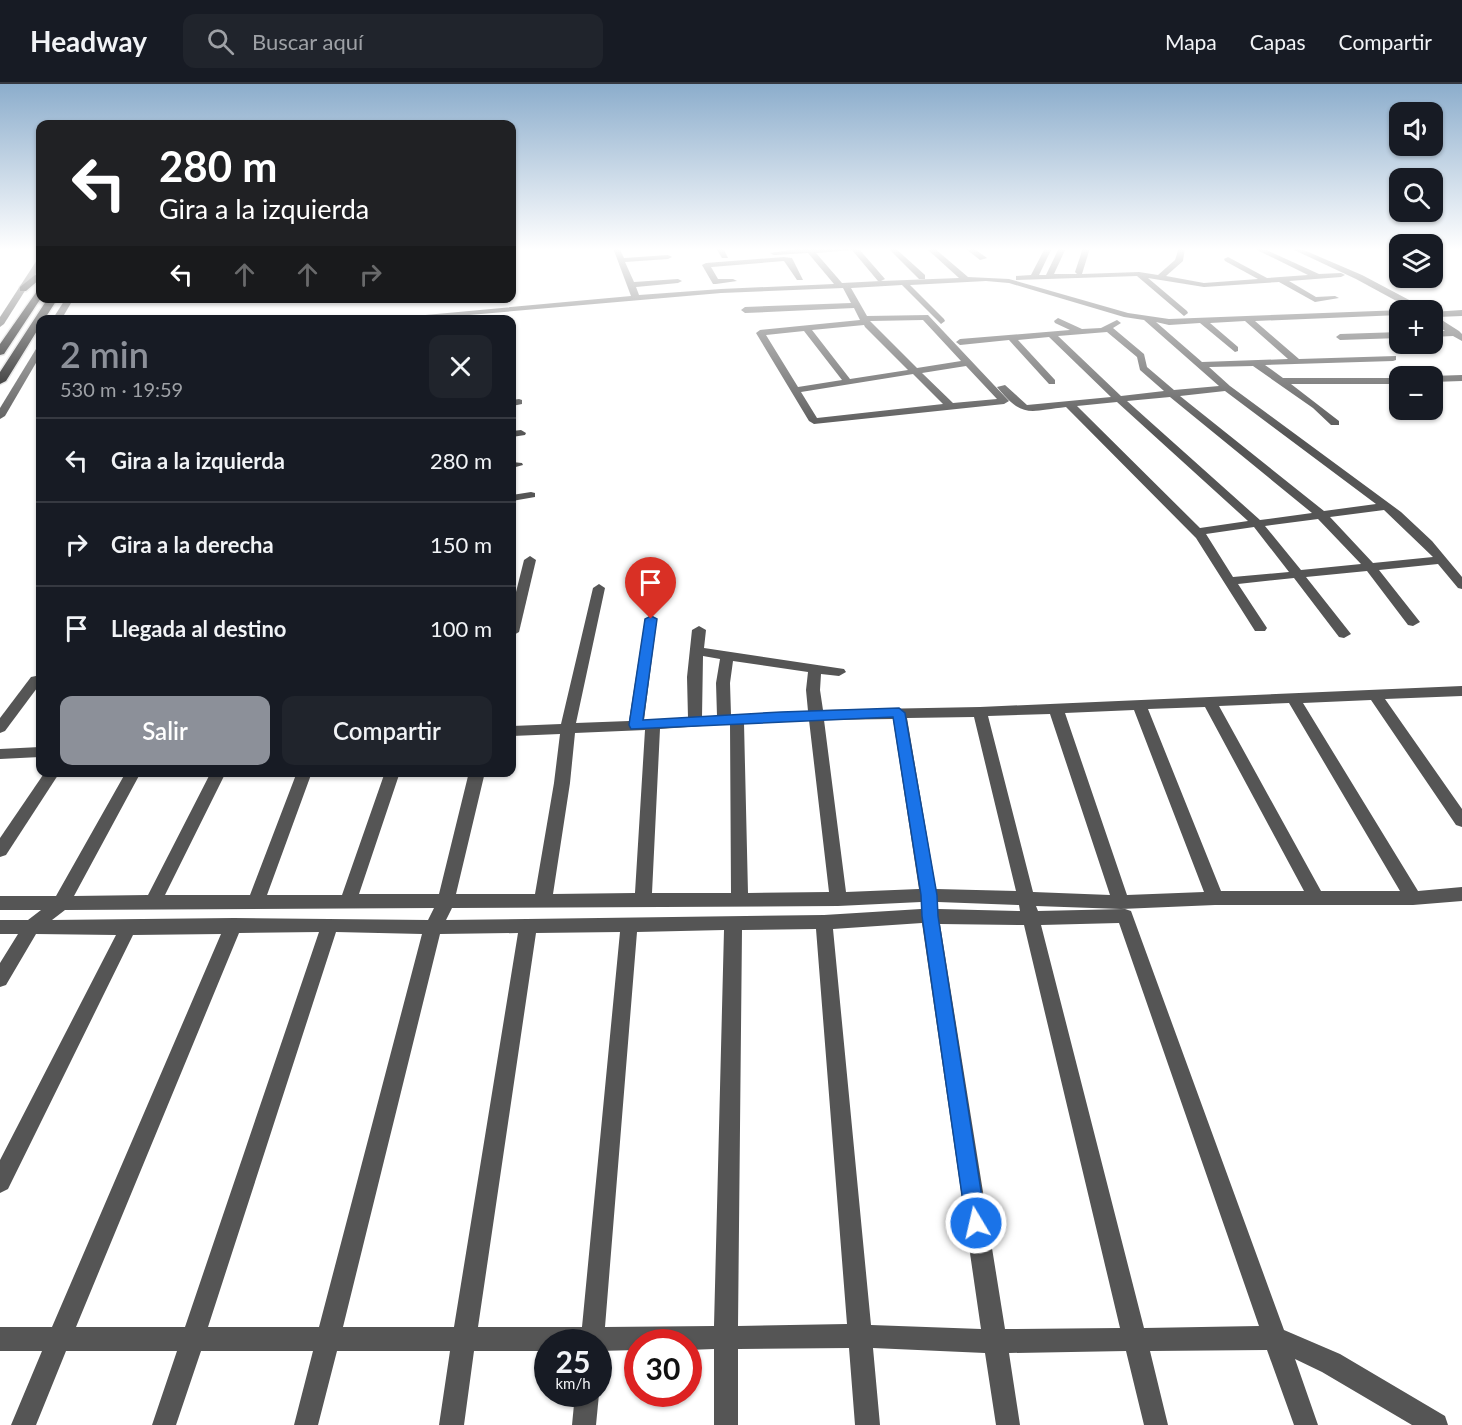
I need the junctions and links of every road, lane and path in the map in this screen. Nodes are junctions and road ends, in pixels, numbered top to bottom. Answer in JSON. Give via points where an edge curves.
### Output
{"nodes":[{"id":1,"x":9,"y":311,"type":"edge"},
{"id":2,"x":28,"y":311,"type":"edge"},
{"id":3,"x":493,"y":311,"type":"edge"},
{"id":4,"x":811,"y":311,"type":"edge"},
{"id":5,"x":859,"y":311,"type":"edge"},
{"id":6,"x":930,"y":311,"type":"edge"},
{"id":7,"x":1112,"y":311,"type":"edge"},
{"id":8,"x":1181,"y":311,"type":"edge"},
{"id":9,"x":1184,"y":313,"type":"dead end"},
{"id":10,"x":1389,"y":313,"type":"edge"},
{"id":11,"x":1462,"y":313,"type":"edge"},
{"id":12,"x":467,"y":315,"type":"edge"},
{"id":13,"x":1127,"y":315,"type":"junction"},
{"id":14,"x":1443,"y":315,"type":"edge"},
{"id":15,"x":1328,"y":316,"type":"junction"},
{"id":16,"x":750,"y":318,"type":"junction"},
{"id":17,"x":1248,"y":319,"type":"junction"},
{"id":18,"x":865,"y":320,"type":"junction"},
{"id":19,"x":1148,"y":320,"type":"junction"},
{"id":20,"x":1058,"y":321,"type":"dead end"},
{"id":21,"x":1203,"y":321,"type":"junction"},
{"id":22,"x":1337,"y":323,"type":"dead end"},
{"id":23,"x":0,"y":324,"type":"edge"},
{"id":24,"x":1443,"y":324,"type":"edge"},
{"id":25,"x":36,"y":325,"type":"edge"},
{"id":26,"x":807,"y":327,"type":"junction"},
{"id":27,"x":1109,"y":329,"type":"junction"},
{"id":28,"x":1347,"y":330,"type":"dead end"},
{"id":29,"x":1081,"y":332,"type":"junction"},
{"id":30,"x":1053,"y":335,"type":"junction"},
{"id":31,"x":1443,"y":335,"type":"edge"},
{"id":32,"x":1389,"y":336,"type":"edge"},
{"id":33,"x":1459,"y":336,"type":"edge"},
{"id":34,"x":1340,"y":337,"type":"dead end"},
{"id":35,"x":1356,"y":337,"type":"junction"},
{"id":36,"x":1012,"y":338,"type":"junction"},
{"id":37,"x":960,"y":342,"type":"junction"},
{"id":38,"x":1235,"y":349,"type":"dead end"},
{"id":39,"x":0,"y":352,"type":"edge"},
{"id":40,"x":36,"y":356,"type":"edge"},
{"id":41,"x":1393,"y":358,"type":"dead end"},
{"id":42,"x":1295,"y":360,"type":"junction"},
{"id":43,"x":1254,"y":362,"type":"junction"},
{"id":44,"x":967,"y":363,"type":"junction"},
{"id":45,"x":1200,"y":365,"type":"junction"},
{"id":46,"x":915,"y":370,"type":"junction"},
{"id":47,"x":1462,"y":378,"type":"edge"},
{"id":48,"x":1443,"y":379,"type":"edge"},
{"id":49,"x":0,"y":381,"type":"edge"},
{"id":50,"x":1281,"y":381,"type":"junction"},
{"id":51,"x":1389,"y":381,"type":"edge"},
{"id":52,"x":848,"y":382,"type":"junction"},
{"id":53,"x":1052,"y":382,"type":"dead end"},
{"id":54,"x":1227,"y":388,"type":"junction"},
{"id":55,"x":796,"y":390,"type":"junction"},
{"id":56,"x":1170,"y":393,"type":"junction"},
{"id":57,"x":1119,"y":399,"type":"junction"},
{"id":58,"x":1069,"y":404,"type":"junction"},
{"id":59,"x":950,"y":406,"type":"junction"},
{"id":60,"x":0,"y":416,"type":"edge"},
{"id":61,"x":1335,"y":423,"type":"dead end"},
{"id":62,"x":531,"y":495,"type":"dead end"},
{"id":63,"x":516,"y":497,"type":"edge"},
{"id":64,"x":1386,"y":506,"type":"junction"},
{"id":65,"x":1321,"y":515,"type":"junction"},
{"id":66,"x":1257,"y":523,"type":"junction"},
{"id":67,"x":1196,"y":532,"type":"junction"},
{"id":68,"x":530,"y":560,"type":"dead end"},
{"id":69,"x":1441,"y":560,"type":"junction"},
{"id":70,"x":1371,"y":567,"type":"junction"},
{"id":71,"x":1298,"y":574,"type":"junction"},
{"id":72,"x":1231,"y":580,"type":"junction"},
{"id":73,"x":1462,"y":585,"type":"edge"},
{"id":74,"x":599,"y":588,"type":"dead end"},
{"id":75,"x":516,"y":616,"type":"edge"},
{"id":76,"x":651,"y":619,"type":"dead end"},
{"id":77,"x":1413,"y":622,"type":"dead end"},
{"id":78,"x":1260,"y":628,"type":"dead end"},
{"id":79,"x":699,"y":630,"type":"dead end"},
{"id":80,"x":1344,"y":633,"type":"dead end"},
{"id":81,"x":697,"y":651,"type":"junction"},
{"id":82,"x":727,"y":656,"type":"junction"},
{"id":83,"x":815,"y":669,"type":"junction"},
{"id":84,"x":839,"y":672,"type":"dead end"},
{"id":85,"x":36,"y":680,"type":"dead end"},
{"id":86,"x":1462,"y":691,"type":"edge"},
{"id":87,"x":1376,"y":695,"type":"junction"},
{"id":88,"x":1294,"y":699,"type":"junction"},
{"id":89,"x":1210,"y":702,"type":"junction"},
{"id":90,"x":1139,"y":705,"type":"junction"},
{"id":91,"x":1056,"y":708,"type":"junction"},
{"id":92,"x":980,"y":711,"type":"junction"},
{"id":93,"x":899,"y":713,"type":"junction"},
{"id":94,"x":817,"y":715,"type":"junction"},
{"id":95,"x":731,"y":719,"type":"junction"},
{"id":96,"x":695,"y":722,"type":"junction"},
{"id":97,"x":636,"y":725,"type":"junction"},
{"id":98,"x":653,"y":725,"type":"junction"},
{"id":99,"x":568,"y":727,"type":"junction"},
{"id":100,"x":0,"y":729,"type":"edge"},
{"id":101,"x":516,"y":731,"type":"edge"},
{"id":102,"x":36,"y":752,"type":"edge"},
{"id":103,"x":0,"y":754,"type":"edge"},
{"id":104,"x":50,"y":777,"type":"edge"},
{"id":105,"x":131,"y":777,"type":"edge"},
{"id":106,"x":216,"y":777,"type":"edge"},
{"id":107,"x":303,"y":777,"type":"edge"},
{"id":108,"x":391,"y":777,"type":"edge"},
{"id":109,"x":476,"y":777,"type":"edge"},
{"id":110,"x":1462,"y":821,"type":"edge"},
{"id":111,"x":0,"y":851,"type":"edge"},
{"id":112,"x":1462,"y":894,"type":"edge"},
{"id":113,"x":1215,"y":898,"type":"junction"},
{"id":114,"x":1316,"y":898,"type":"junction"},
{"id":115,"x":1413,"y":898,"type":"junction"},
{"id":116,"x":643,"y":899,"type":"junction"},
{"id":117,"x":740,"y":899,"type":"junction"},
{"id":118,"x":838,"y":899,"type":"junction"},
{"id":119,"x":543,"y":900,"type":"junction"},
{"id":120,"x":154,"y":901,"type":"junction"},
{"id":121,"x":348,"y":902,"type":"junction"},
{"id":122,"x":446,"y":902,"type":"junction"},
{"id":123,"x":1121,"y":902,"type":"junction"},
{"id":124,"x":0,"y":903,"type":"edge"},
{"id":125,"x":61,"y":903,"type":"junction"},
{"id":126,"x":255,"y":903,"type":"junction"},
{"id":127,"x":929,"y":905,"type":"junction"},
{"id":128,"x":1027,"y":908,"type":"junction"},
{"id":129,"x":824,"y":922,"type":"junction"},
{"id":130,"x":733,"y":923,"type":"junction"},
{"id":131,"x":234,"y":925,"type":"junction"},
{"id":132,"x":330,"y":925,"type":"junction"},
{"id":133,"x":629,"y":925,"type":"junction"},
{"id":134,"x":528,"y":926,"type":"junction"},
{"id":135,"x":0,"y":927,"type":"edge"},
{"id":136,"x":433,"y":927,"type":"junction"},
{"id":137,"x":31,"y":928,"type":"junction"},
{"id":138,"x":128,"y":928,"type":"junction"},
{"id":139,"x":0,"y":979,"type":"edge"},
{"id":140,"x":0,"y":1182,"type":"edge"},
{"id":141,"x":593,"y":1329,"type":"edge"},
{"id":142,"x":861,"y":1336,"type":"junction"},
{"id":143,"x":726,"y":1337,"type":"junction"},
{"id":144,"x":327,"y":1338,"type":"junction"},
{"id":145,"x":1275,"y":1338,"type":"junction"},
{"id":146,"x":0,"y":1339,"type":"edge"},
{"id":147,"x":58,"y":1339,"type":"junction"},
{"id":148,"x":1133,"y":1339,"type":"junction"},
{"id":149,"x":192,"y":1340,"type":"junction"},
{"id":150,"x":464,"y":1340,"type":"junction"},
{"id":151,"x":612,"y":1340,"type":"edge"},
{"id":152,"x":534,"y":1341,"type":"edge"},
{"id":153,"x":993,"y":1341,"type":"junction"},
{"id":154,"x":586,"y":1407,"type":"edge"},
{"id":155,"x":23,"y":1425,"type":"edge"},
{"id":156,"x":164,"y":1425,"type":"edge"},
{"id":157,"x":306,"y":1425,"type":"edge"},
{"id":158,"x":451,"y":1425,"type":"edge"},
{"id":159,"x":584,"y":1425,"type":"edge"},
{"id":160,"x":726,"y":1425,"type":"edge"},
{"id":161,"x":868,"y":1425,"type":"edge"},
{"id":162,"x":1008,"y":1425,"type":"edge"},
{"id":163,"x":1156,"y":1425,"type":"edge"},
{"id":164,"x":1306,"y":1425,"type":"edge"},
{"id":165,"x":1436,"y":1425,"type":"edge"}],
"edges":[{"from":1,"to":23,"type":"street"},
{"from":2,"to":39,"type":"highway"},
{"from":3,"to":12,"type":"street"},
{"from":4,"to":16,"type":"street"},
{"from":5,"to":18,"type":"street"},
{"from":6,"to":37,"type":"street"},
{"from":7,"to":13,"type":"street"},
{"from":8,"to":9,"type":"street"},
{"from":10,"to":15,"type":"street"},
{"from":11,"to":14,"type":"street"},
{"from":13,"to":19,"type":"street"},
{"from":13,"to":27,"type":"street"},
{"from":15,"to":17,"type":"street"},
{"from":15,"to":22,"type":"street"},
{"from":16,"to":26,"type":"street"},
{"from":16,"to":55,"type":"street"},
{"from":17,"to":21,"type":"street"},
{"from":17,"to":42,"type":"street"},
{"from":18,"to":26,"type":"street"},
{"from":18,"to":44,"type":"street","via":[[925,317]]},
{"from":18,"to":46,"type":"street"},
{"from":19,"to":21,"type":"street"},
{"from":19,"to":45,"type":"street"},
{"from":20,"to":29,"type":"street"},
{"from":21,"to":38,"type":"street"},
{"from":24,"to":33,"type":"street"},
{"from":25,"to":49,"type":"highway"},
{"from":26,"to":52,"type":"street"},
{"from":27,"to":29,"type":"street"},
{"from":27,"to":56,"type":"street","via":[[1142,356],[1143,368]]},
{"from":28,"to":35,"type":"street"},
{"from":29,"to":30,"type":"street"},
{"from":30,"to":36,"type":"street"},
{"from":30,"to":57,"type":"street"},
{"from":31,"to":33,"type":"street"},
{"from":32,"to":35,"type":"street"},
{"from":34,"to":35,"type":"street"},
{"from":36,"to":37,"type":"street"},
{"from":36,"to":53,"type":"street"},
{"from":37,"to":58,"type":"street","via":[[1020,406]]},
{"from":40,"to":60,"type":"street"},
{"from":41,"to":42,"type":"street"},
{"from":42,"to":43,"type":"street"},
{"from":43,"to":45,"type":"street"},
{"from":43,"to":50,"type":"street"},
{"from":44,"to":46,"type":"street"},
{"from":44,"to":59,"type":"street","via":[[1005,399]]},
{"from":45,"to":54,"type":"street"},
{"from":46,"to":52,"type":"street"},
{"from":46,"to":59,"type":"street"},
{"from":47,"to":48,"type":"street"},
{"from":50,"to":51,"type":"street"},
{"from":50,"to":61,"type":"street"},
{"from":52,"to":55,"type":"street"},
{"from":54,"to":56,"type":"street"},
{"from":54,"to":64,"type":"street"},
{"from":55,"to":59,"type":"street","via":[[815,426]]},
{"from":56,"to":57,"type":"street"},
{"from":56,"to":65,"type":"street"},
{"from":57,"to":58,"type":"street"},
{"from":57,"to":66,"type":"street"},
{"from":58,"to":67,"type":"street"},
{"from":62,"to":63,"type":"street"},
{"from":64,"to":65,"type":"street"},
{"from":64,"to":69,"type":"street"},
{"from":65,"to":66,"type":"street"},
{"from":65,"to":70,"type":"street"},
{"from":66,"to":67,"type":"street"},
{"from":66,"to":71,"type":"street"},
{"from":67,"to":72,"type":"street"},
{"from":68,"to":75,"type":"street"},
{"from":69,"to":70,"type":"street"},
{"from":69,"to":73,"type":"street"},
{"from":70,"to":71,"type":"street"},
{"from":70,"to":77,"type":"street"},
{"from":71,"to":72,"type":"street"},
{"from":71,"to":80,"type":"street"},
{"from":72,"to":78,"type":"street"},
{"from":74,"to":99,"type":"street"},
{"from":76,"to":97,"type":"street"},
{"from":79,"to":81,"type":"street"},
{"from":81,"to":82,"type":"street"},
{"from":81,"to":96,"type":"street"},
{"from":82,"to":83,"type":"street"},
{"from":82,"to":95,"type":"street","via":[[723,683]]},
{"from":83,"to":84,"type":"street"},
{"from":83,"to":94,"type":"street"},
{"from":85,"to":100,"type":"street"},
{"from":86,"to":87,"type":"street"},
{"from":87,"to":88,"type":"street"},
{"from":87,"to":110,"type":"street"},
{"from":88,"to":89,"type":"street"},
{"from":88,"to":115,"type":"street"},
{"from":89,"to":90,"type":"street"},
{"from":89,"to":114,"type":"street"},
{"from":90,"to":91,"type":"street"},
{"from":90,"to":113,"type":"street"},
{"from":91,"to":92,"type":"street"},
{"from":91,"to":123,"type":"street"},
{"from":92,"to":93,"type":"street"},
{"from":92,"to":128,"type":"street"},
{"from":93,"to":94,"type":"street"},
{"from":93,"to":127,"type":"street"},
{"from":94,"to":95,"type":"street"},
{"from":94,"to":118,"type":"street"},
{"from":95,"to":96,"type":"street"},
{"from":95,"to":117,"type":"street"},
{"from":96,"to":98,"type":"street"},
{"from":97,"to":98,"type":"street"},
{"from":97,"to":99,"type":"street"},
{"from":98,"to":116,"type":"street"},
{"from":99,"to":101,"type":"street"},
{"from":99,"to":119,"type":"street"},
{"from":102,"to":103,"type":"street"},
{"from":104,"to":111,"type":"street"},
{"from":105,"to":125,"type":"street"},
{"from":106,"to":120,"type":"street"},
{"from":107,"to":126,"type":"street"},
{"from":108,"to":121,"type":"street"},
{"from":109,"to":122,"type":"street"},
{"from":112,"to":115,"type":"street"},
{"from":113,"to":114,"type":"street"},
{"from":113,"to":123,"type":"street"},
{"from":114,"to":115,"type":"street"},
{"from":116,"to":117,"type":"street"},
{"from":116,"to":119,"type":"street"},
{"from":117,"to":118,"type":"street"},
{"from":118,"to":127,"type":"street"},
{"from":119,"to":122,"type":"street"},
{"from":120,"to":125,"type":"street"},
{"from":120,"to":126,"type":"street"},
{"from":121,"to":122,"type":"street"},
{"from":121,"to":126,"type":"street"},
{"from":122,"to":136,"type":"street"},
{"from":123,"to":128,"type":"street"},
{"from":124,"to":125,"type":"street"},
{"from":125,"to":137,"type":"street"},
{"from":127,"to":128,"type":"street","via":[[978,919]]},
{"from":127,"to":129,"type":"street"},
{"from":127,"to":153,"type":"street"},
{"from":128,"to":145,"type":"street","via":[[1125,916]]},
{"from":128,"to":148,"type":"street"},
{"from":129,"to":130,"type":"street"},
{"from":129,"to":142,"type":"street"},
{"from":130,"to":133,"type":"street"},
{"from":130,"to":143,"type":"street"},
{"from":131,"to":132,"type":"street"},
{"from":131,"to":138,"type":"street"},
{"from":131,"to":147,"type":"street"},
{"from":132,"to":136,"type":"street"},
{"from":132,"to":149,"type":"street"},
{"from":133,"to":134,"type":"street"},
{"from":133,"to":141,"type":"street"},
{"from":134,"to":136,"type":"street"},
{"from":134,"to":150,"type":"street"},
{"from":135,"to":137,"type":"street"},
{"from":136,"to":144,"type":"street"},
{"from":137,"to":138,"type":"street"},
{"from":137,"to":139,"type":"street"},
{"from":138,"to":140,"type":"street"},
{"from":142,"to":143,"type":"street"},
{"from":142,"to":153,"type":"street"},
{"from":142,"to":161,"type":"street"},
{"from":143,"to":151,"type":"street"},
{"from":143,"to":160,"type":"street"},
{"from":144,"to":149,"type":"street"},
{"from":144,"to":150,"type":"street"},
{"from":144,"to":157,"type":"street"},
{"from":145,"to":148,"type":"street"},
{"from":145,"to":164,"type":"street"},
{"from":145,"to":165,"type":"street","via":[[1331,1363]]},
{"from":146,"to":147,"type":"street"},
{"from":147,"to":149,"type":"street"},
{"from":147,"to":155,"type":"street"},
{"from":148,"to":153,"type":"street"},
{"from":148,"to":163,"type":"street"},
{"from":149,"to":156,"type":"street"},
{"from":150,"to":152,"type":"street"},
{"from":150,"to":158,"type":"street"},
{"from":153,"to":162,"type":"street"},
{"from":154,"to":159,"type":"street"}]}
